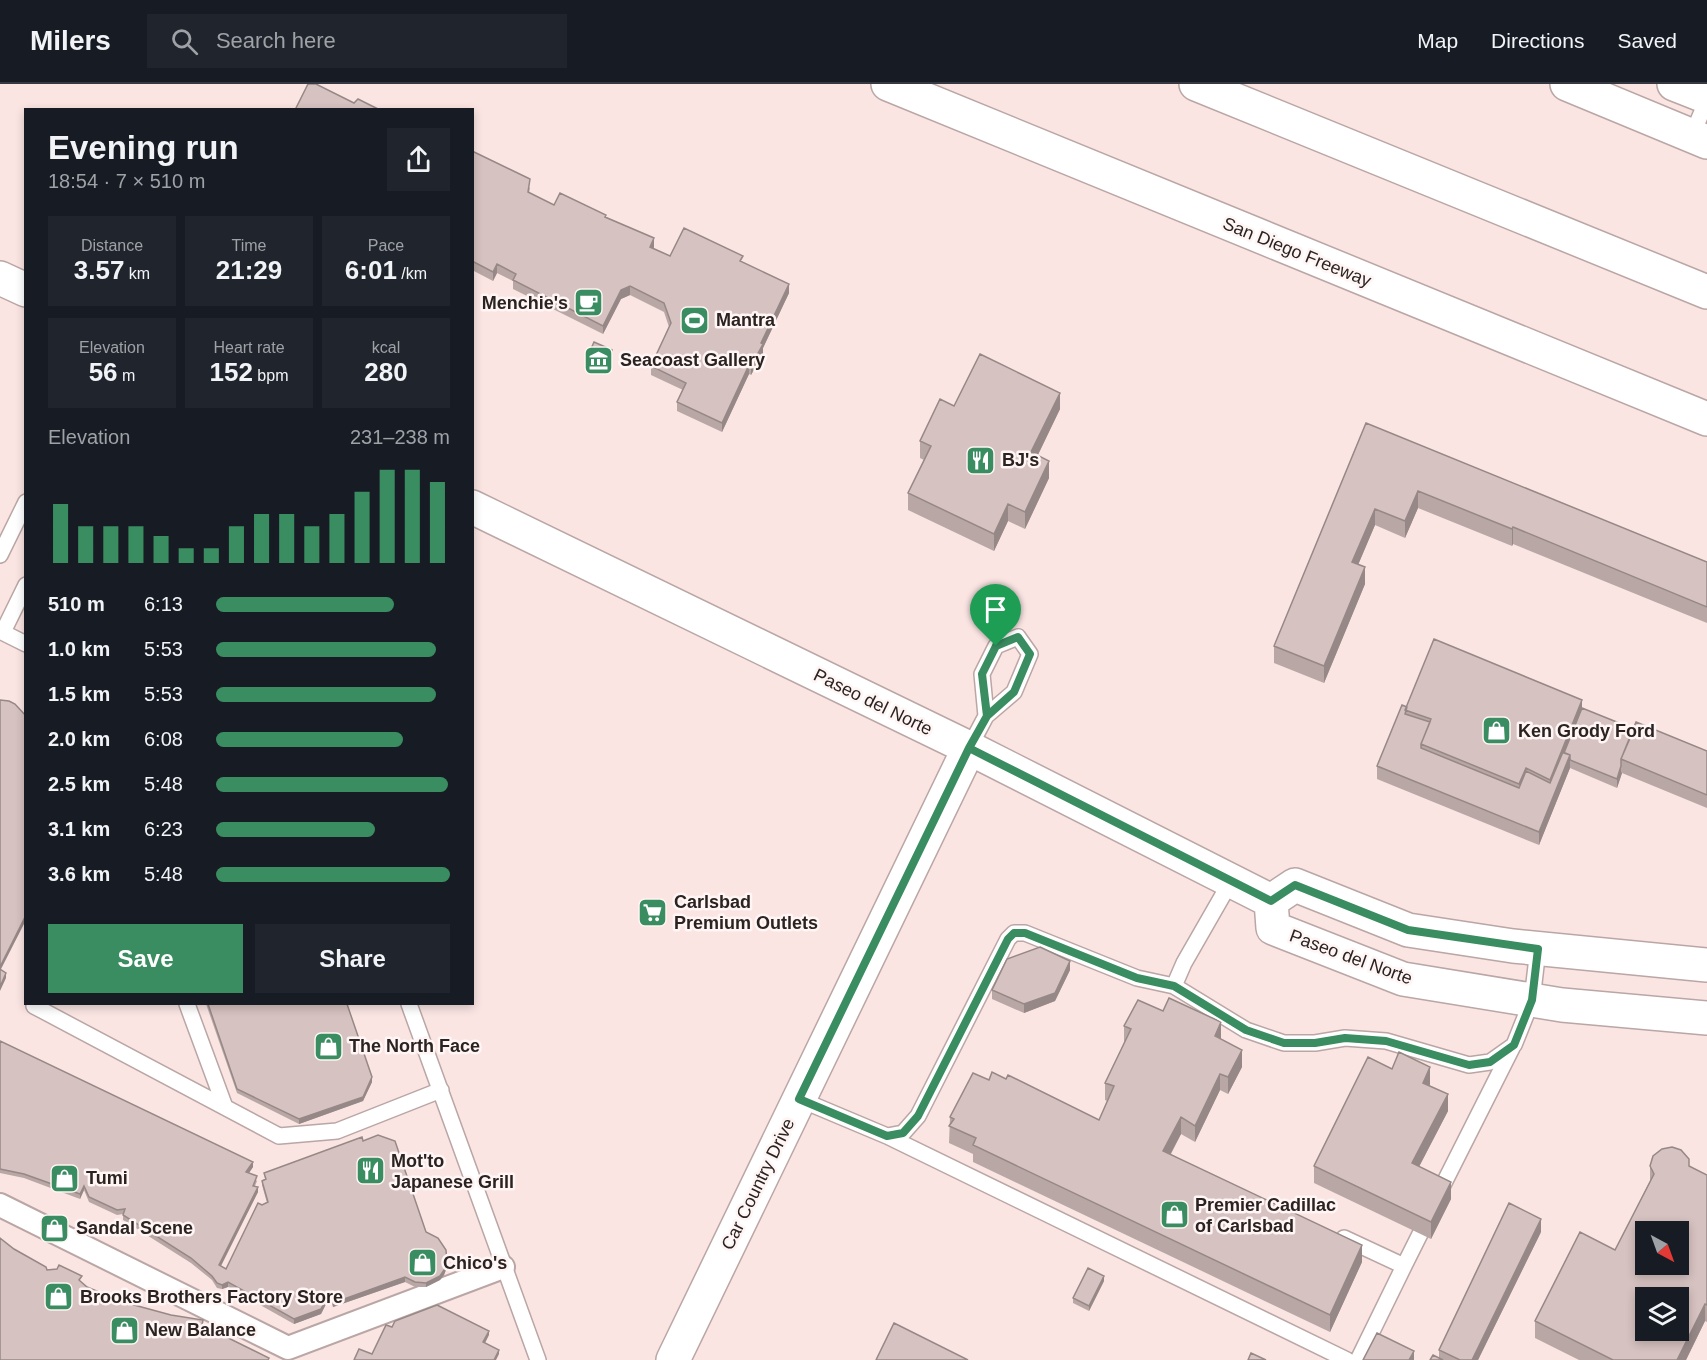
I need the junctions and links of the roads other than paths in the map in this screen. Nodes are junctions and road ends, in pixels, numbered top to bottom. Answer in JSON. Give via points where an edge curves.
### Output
{"nodes":[{"id":1,"x":865,"y":84,"type":"edge"},
{"id":2,"x":888,"y":84,"type":"edge"},
{"id":3,"x":1196,"y":84,"type":"edge"},
{"id":4,"x":1567,"y":84,"type":"edge"},
{"id":5,"x":1674,"y":84,"type":"edge"},
{"id":6,"x":1707,"y":98,"type":"edge"},
{"id":7,"x":1700,"y":138,"type":"edge"},
{"id":8,"x":1088,"y":167,"type":"junction"},
{"id":9,"x":0,"y":278,"type":"edge"},
{"id":10,"x":24,"y":289,"type":"edge"},
{"id":11,"x":1707,"y":292,"type":"edge"},
{"id":12,"x":1707,"y":419,"type":"edge"},
{"id":13,"x":24,"y":506,"type":"edge"},
{"id":14,"x":474,"y":508,"type":"edge"},
{"id":15,"x":0,"y":555,"type":"edge"},
{"id":16,"x":24,"y":589,"type":"edge"},
{"id":17,"x":2,"y":631,"type":"edge"},
{"id":18,"x":24,"y":643,"type":"edge"},
{"id":19,"x":987,"y":716,"type":"junction"},
{"id":20,"x":969,"y":748,"type":"junction"},
{"id":21,"x":1231,"y":881,"type":"junction"},
{"id":22,"x":1271,"y":901,"type":"junction"},
{"id":23,"x":1538,"y":949,"type":"junction"},
{"id":24,"x":1707,"y":965,"type":"edge"},
{"id":25,"x":1174,"y":986,"type":"junction"},
{"id":26,"x":1532,"y":1000,"type":"junction"},
{"id":27,"x":34,"y":1005,"type":"edge"},
{"id":28,"x":187,"y":1005,"type":"edge"},
{"id":29,"x":409,"y":1005,"type":"edge"},
{"id":30,"x":1707,"y":1018,"type":"edge"},
{"id":31,"x":1514,"y":1045,"type":"junction"},
{"id":32,"x":441,"y":1090,"type":"junction"},
{"id":33,"x":799,"y":1099,"type":"junction"},
{"id":34,"x":225,"y":1107,"type":"junction"},
{"id":35,"x":887,"y":1136,"type":"junction"},
{"id":36,"x":1439,"y":1193,"type":"edge"},
{"id":37,"x":0,"y":1205,"type":"edge"},
{"id":38,"x":1329,"y":1230,"type":"edge"},
{"id":39,"x":1420,"y":1234,"type":"edge"},
{"id":40,"x":1404,"y":1266,"type":"junction"},
{"id":41,"x":503,"y":1267,"type":"junction"},
{"id":42,"x":538,"y":1360,"type":"edge"},
{"id":43,"x":673,"y":1360,"type":"edge"},
{"id":44,"x":1347,"y":1360,"type":"edge"},
{"id":45,"x":1358,"y":1360,"type":"edge"}],
"edges":[{"from":1,"to":8,"type":"main road"},
{"from":2,"to":8,"type":"main road","name":"San Diego Freeway"},
{"from":3,"to":11,"type":"main road"},
{"from":4,"to":7,"type":"main road"},
{"from":5,"to":6,"type":"main road"},
{"from":6,"to":7,"type":"lane"},
{"from":8,"to":12,"type":"main road","name":"San Diego Freeway"},
{"from":9,"to":10,"type":"main road"},
{"from":13,"to":15,"type":"lane"},
{"from":14,"to":20,"type":"main road","name":"Paseo del Norte"},
{"from":16,"to":17,"type":"lane"},
{"from":17,"to":18,"type":"lane"},
{"from":19,"to":19,"type":"lane","via":[[1014,692],[1030,654],[1018,637],[996,646],[982,674]]},
{"from":19,"to":20,"type":"lane"},
{"from":20,"to":21,"type":"main road","name":"Paseo del Norte"},
{"from":20,"to":33,"type":"main road","name":"Car Country Drive"},
{"from":21,"to":22,"type":"main road","name":"Paseo del Norte"},
{"from":21,"to":25,"type":"lane"},
{"from":22,"to":23,"type":"main road","via":[[1295,885],[1408,930]]},
{"from":22,"to":26,"type":"main road","name":"Paseo del Norte","via":[[1273,928],[1403,979]]},
{"from":23,"to":24,"type":"main road"},
{"from":23,"to":26,"type":"lane"},
{"from":25,"to":31,"type":"lane","via":[[1246,1030],[1284,1043],[1345,1038],[1386,1041],[1469,1065],[1490,1062]]},
{"from":25,"to":35,"type":"lane","via":[[1137,978],[1025,933],[1014,933],[918,1116],[903,1133]]},
{"from":26,"to":30,"type":"main road","name":"Paseo del Norte"},
{"from":26,"to":31,"type":"lane"},
{"from":27,"to":34,"type":"lane"},
{"from":28,"to":34,"type":"lane"},
{"from":29,"to":32,"type":"lane"},
{"from":31,"to":36,"type":"lane"},
{"from":32,"to":34,"type":"lane","via":[[337,1131],[279,1136]]},
{"from":32,"to":41,"type":"lane"},
{"from":33,"to":35,"type":"lane"},
{"from":33,"to":43,"type":"main road","name":"Car Country Drive"},
{"from":35,"to":44,"type":"lane"},
{"from":37,"to":41,"type":"street","via":[[288,1348]]},
{"from":38,"to":40,"type":"lane"},
{"from":39,"to":40,"type":"lane"},
{"from":40,"to":45,"type":"lane"},
{"from":41,"to":42,"type":"lane"}]}
